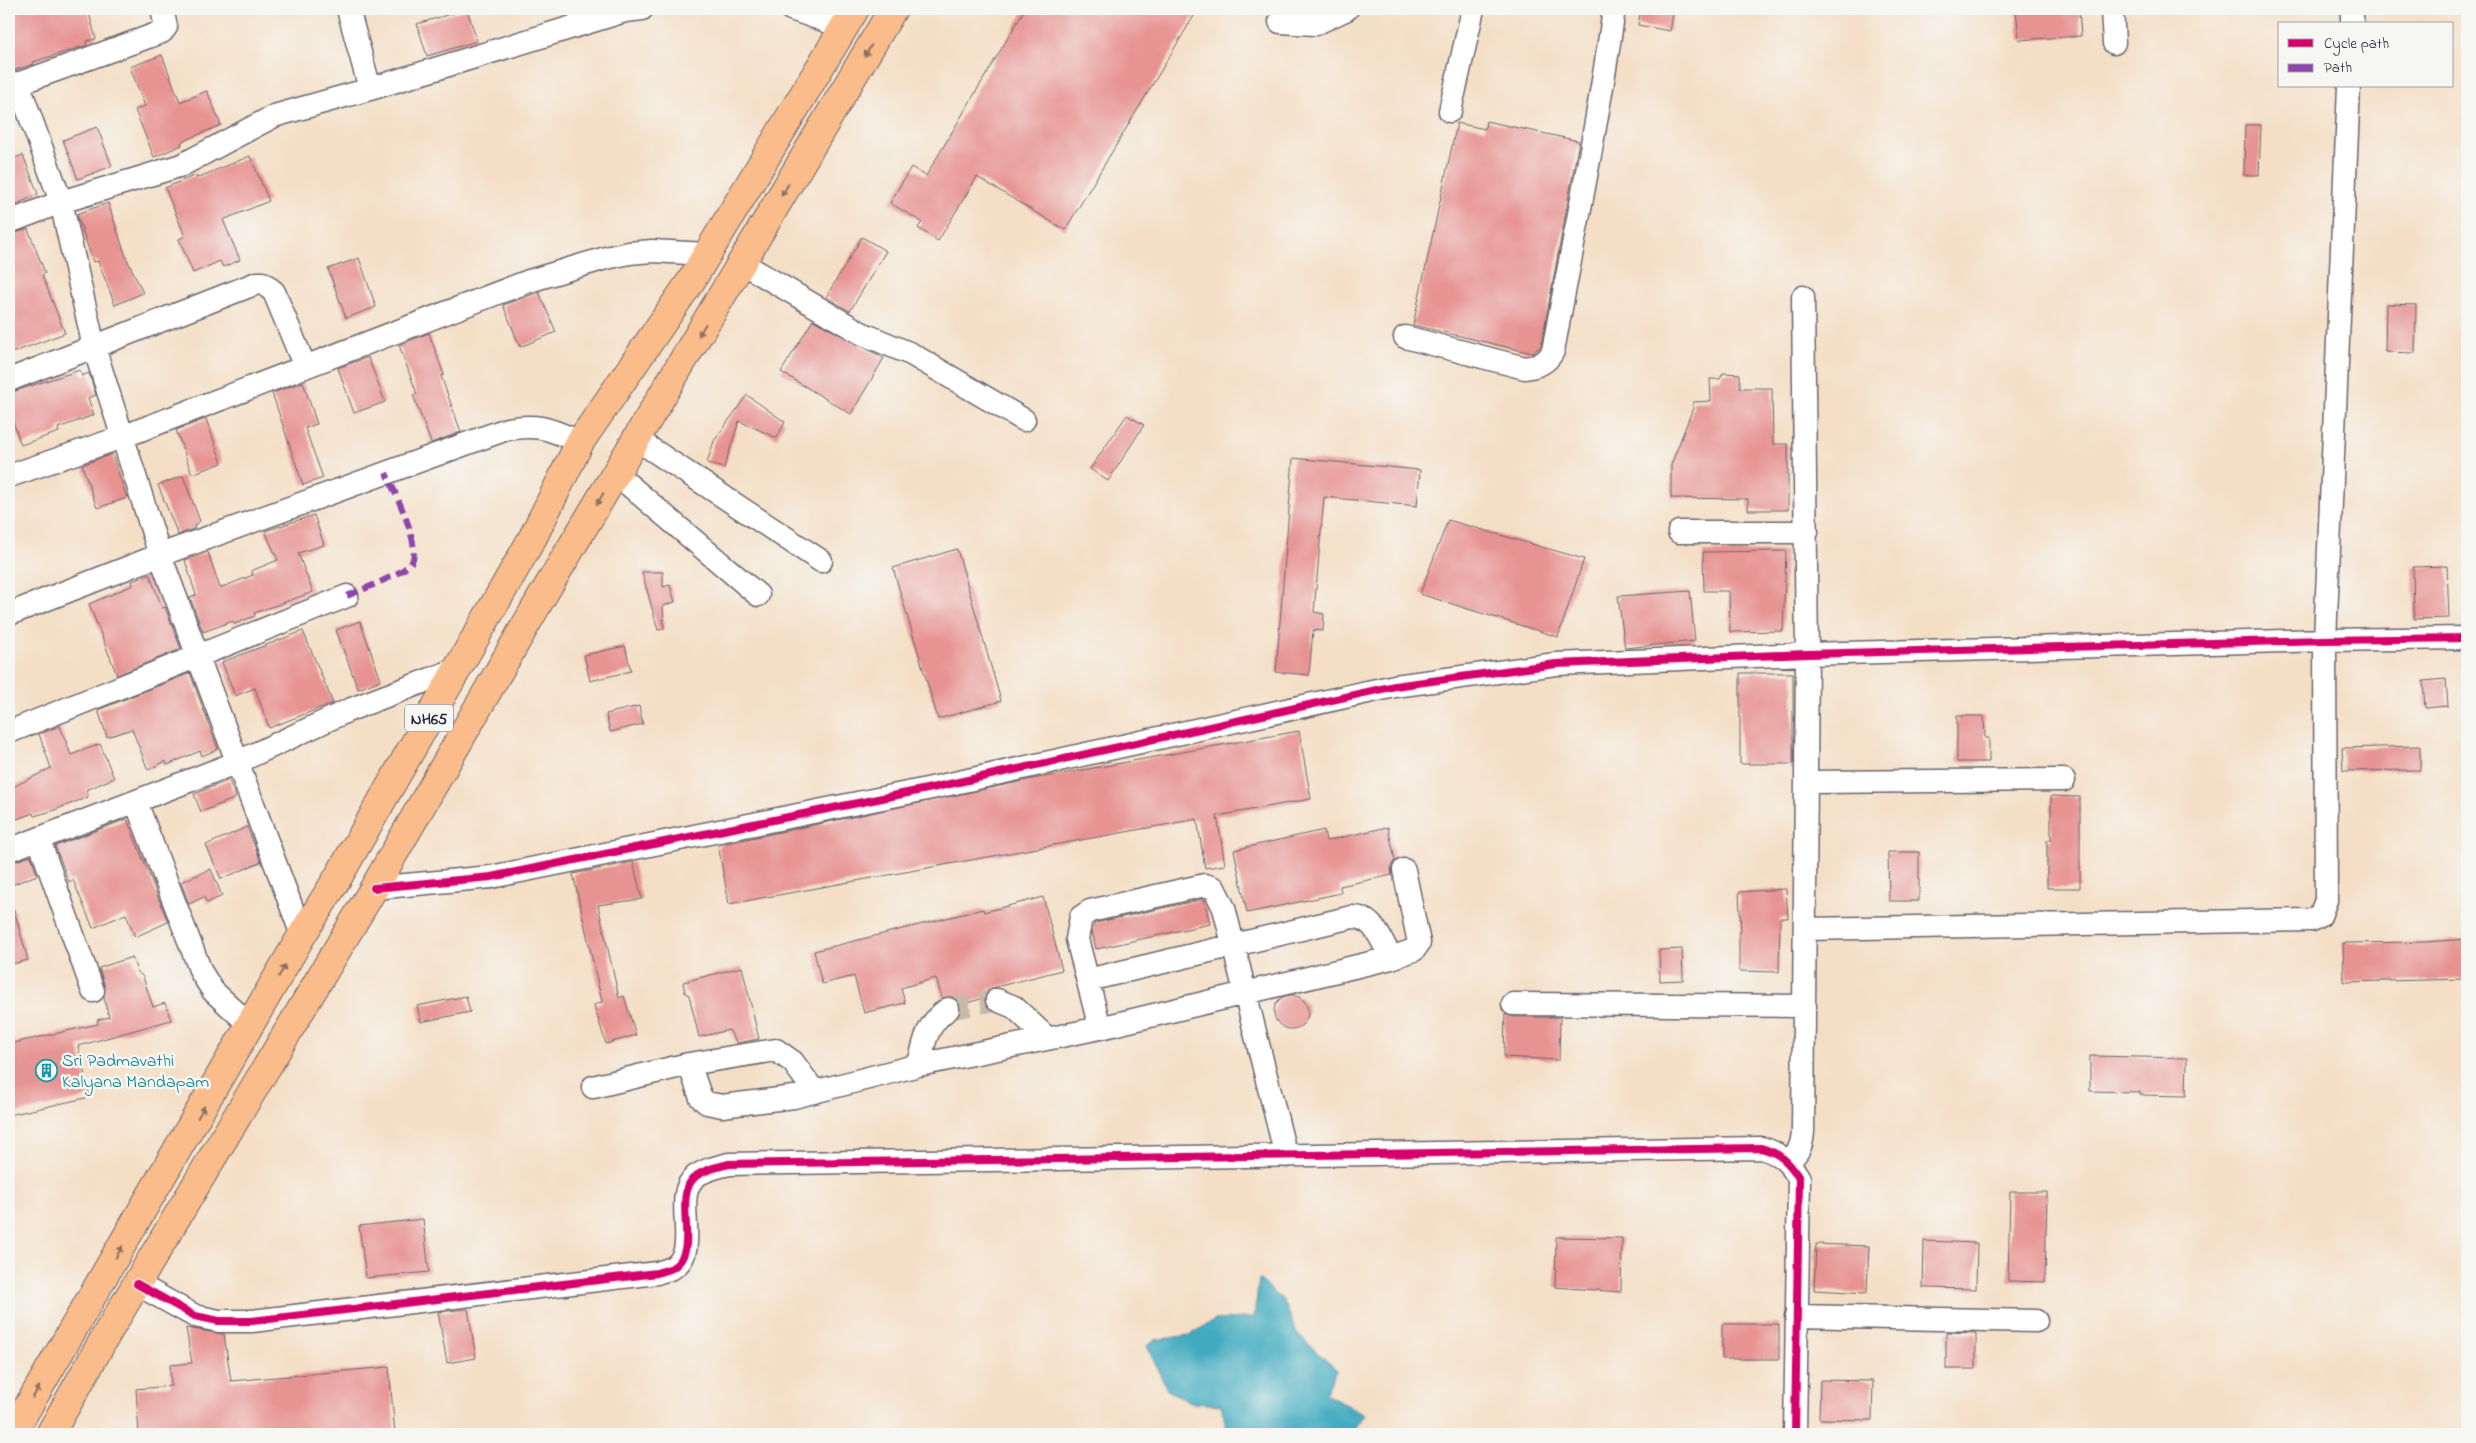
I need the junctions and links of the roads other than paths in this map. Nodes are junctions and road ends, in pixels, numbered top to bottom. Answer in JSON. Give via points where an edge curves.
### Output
{"nodes":[{"id":1,"x":162,"y":9,"type":"edge"},
{"id":2,"x":348,"y":9,"type":"edge"},
{"id":3,"x":630,"y":9,"type":"edge"},
{"id":4,"x":791,"y":9,"type":"edge"},
{"id":5,"x":893,"y":9,"type":"edge"},
{"id":6,"x":1347,"y":9,"type":"edge"},
{"id":7,"x":1473,"y":9,"type":"edge"},
{"id":8,"x":1614,"y":9,"type":"edge"},
{"id":9,"x":2112,"y":9,"type":"edge"},
{"id":10,"x":2352,"y":9,"type":"edge"},
{"id":11,"x":850,"y":18,"type":"edge"},
{"id":12,"x":1280,"y":22,"type":"dead end"},
{"id":13,"x":2352,"y":22,"type":"edge"},
{"id":14,"x":2114,"y":43,"type":"dead end"},
{"id":15,"x":13,"y":85,"type":"edge"},
{"id":16,"x":2349,"y":88,"type":"edge"},
{"id":17,"x":370,"y":89,"type":"junction"},
{"id":18,"x":1450,"y":112,"type":"dead end"},
{"id":19,"x":61,"y":202,"type":"junction"},
{"id":20,"x":9,"y":222,"type":"edge"},
{"id":21,"x":706,"y":254,"type":"junction"},
{"id":22,"x":742,"y":263,"type":"junction"},
{"id":23,"x":1803,"y":297,"type":"dead end"},
{"id":24,"x":1406,"y":337,"type":"dead end"},
{"id":25,"x":94,"y":347,"type":"junction"},
{"id":26,"x":305,"y":367,"type":"junction"},
{"id":27,"x":9,"y":380,"type":"edge"},
{"id":28,"x":1024,"y":420,"type":"dead end"},
{"id":29,"x":122,"y":437,"type":"junction"},
{"id":30,"x":636,"y":439,"type":"junction"},
{"id":31,"x":580,"y":442,"type":"junction"},
{"id":32,"x":616,"y":474,"type":"junction"},
{"id":33,"x":9,"y":476,"type":"edge"},
{"id":34,"x":1679,"y":532,"type":"dead end"},
{"id":35,"x":1807,"y":532,"type":"junction"},
{"id":36,"x":160,"y":555,"type":"junction"},
{"id":37,"x":821,"y":561,"type":"dead end"},
{"id":38,"x":758,"y":595,"type":"dead end"},
{"id":39,"x":347,"y":596,"type":"dead end"},
{"id":40,"x":9,"y":614,"type":"edge"},
{"id":41,"x":2467,"y":638,"type":"edge"},
{"id":42,"x":2325,"y":640,"type":"junction"},
{"id":43,"x":1807,"y":654,"type":"junction"},
{"id":44,"x":196,"y":655,"type":"junction"},
{"id":45,"x":457,"y":669,"type":"junction"},
{"id":46,"x":9,"y":732,"type":"edge"},
{"id":47,"x":238,"y":762,"type":"junction"},
{"id":48,"x":2064,"y":780,"type":"dead end"},
{"id":49,"x":1806,"y":782,"type":"junction"},
{"id":50,"x":136,"y":802,"type":"junction"},
{"id":51,"x":39,"y":840,"type":"junction"},
{"id":52,"x":9,"y":850,"type":"edge"},
{"id":53,"x":1404,"y":870,"type":"dead end"},
{"id":54,"x":374,"y":888,"type":"junction"},
{"id":55,"x":1805,"y":929,"type":"junction"},
{"id":56,"x":302,"y":935,"type":"junction"},
{"id":57,"x":1234,"y":947,"type":"junction"},
{"id":58,"x":1391,"y":958,"type":"junction"},
{"id":59,"x":1088,"y":980,"type":"junction"},
{"id":60,"x":93,"y":991,"type":"dead end"},
{"id":61,"x":1244,"y":994,"type":"junction"},
{"id":62,"x":997,"y":1000,"type":"tunnel mouth"},
{"id":63,"x":1513,"y":1004,"type":"dead end"},
{"id":64,"x":1804,"y":1006,"type":"junction"},
{"id":65,"x":948,"y":1009,"type":"tunnel mouth"},
{"id":66,"x":250,"y":1026,"type":"junction"},
{"id":67,"x":1100,"y":1028,"type":"junction"},
{"id":68,"x":1046,"y":1037,"type":"junction"},
{"id":69,"x":689,"y":1064,"type":"junction"},
{"id":70,"x":919,"y":1065,"type":"junction"},
{"id":71,"x":593,"y":1086,"type":"dead end"},
{"id":72,"x":814,"y":1091,"type":"junction"},
{"id":73,"x":1286,"y":1156,"type":"junction"},
{"id":74,"x":1788,"y":1162,"type":"junction"},
{"id":75,"x":137,"y":1284,"type":"junction"},
{"id":76,"x":1796,"y":1316,"type":"junction"},
{"id":77,"x":2036,"y":1321,"type":"dead end"},
{"id":78,"x":12,"y":1434,"type":"edge"},
{"id":79,"x":50,"y":1434,"type":"edge"},
{"id":80,"x":1795,"y":1434,"type":"edge"}],
"edges":[{"from":1,"to":15,"type":"street","via":[[166,27],[162,32]]},
{"from":2,"to":17,"type":"street"},
{"from":3,"to":17,"type":"street"},
{"from":4,"to":11,"type":"street"},
{"from":5,"to":22,"type":"highway","number":"NH65","one_way":true},
{"from":6,"to":12,"type":"street","via":[[1315,24]]},
{"from":7,"to":18,"type":"street"},
{"from":8,"to":24,"type":"street","via":[[1601,103],[1549,359],[1525,368]]},
{"from":9,"to":14,"type":"street"},
{"from":10,"to":13,"type":"street"},
{"from":11,"to":21,"type":"highway","number":"NH65"},
{"from":15,"to":19,"type":"street"},
{"from":16,"to":42,"type":"street"},
{"from":17,"to":19,"type":"street","via":[[274,116],[182,165]]},
{"from":19,"to":20,"type":"street"},
{"from":19,"to":25,"type":"street"},
{"from":21,"to":26,"type":"street","via":[[652,251],[606,258],[529,281]]},
{"from":21,"to":31,"type":"highway","number":"NH65"},
{"from":22,"to":28,"type":"street","via":[[861,333],[911,354]]},
{"from":22,"to":30,"type":"highway","number":"NH65","one_way":true},
{"from":23,"to":35,"type":"street"},
{"from":25,"to":26,"type":"street","via":[[264,283],[274,292]]},
{"from":25,"to":27,"type":"street"},
{"from":25,"to":29,"type":"street"},
{"from":26,"to":29,"type":"street"},
{"from":29,"to":33,"type":"street"},
{"from":29,"to":36,"type":"street"},
{"from":30,"to":32,"type":"highway","number":"NH65"},
{"from":30,"to":37,"type":"street"},
{"from":31,"to":36,"type":"street","via":[[542,427],[507,429]]},
{"from":31,"to":45,"type":"highway","number":"NH65","via":[[532,537]]},
{"from":32,"to":38,"type":"street"},
{"from":32,"to":54,"type":"highway","number":"NH65","one_way":true},
{"from":34,"to":35,"type":"street"},
{"from":35,"to":43,"type":"street"},
{"from":36,"to":40,"type":"street"},
{"from":36,"to":44,"type":"street"},
{"from":39,"to":44,"type":"street"},
{"from":41,"to":42,"type":"street"},
{"from":42,"to":43,"type":"street"},
{"from":42,"to":55,"type":"street","via":[[2326,900],[2320,916],[2312,920]]},
{"from":43,"to":49,"type":"street"},
{"from":43,"to":54,"type":"street","via":[[1556,664],[1395,686],[927,789],[501,875]]},
{"from":44,"to":46,"type":"street"},
{"from":44,"to":47,"type":"street"},
{"from":45,"to":47,"type":"street","via":[[349,710]]},
{"from":45,"to":56,"type":"highway","number":"NH65"},
{"from":47,"to":50,"type":"street"},
{"from":47,"to":56,"type":"street"},
{"from":48,"to":49,"type":"street"},
{"from":49,"to":55,"type":"street"},
{"from":50,"to":51,"type":"street"},
{"from":50,"to":66,"type":"street","via":[[201,972],[213,990]]},
{"from":51,"to":52,"type":"street"},
{"from":51,"to":60,"type":"street"},
{"from":53,"to":58,"type":"street","via":[[1419,943],[1414,950]]},
{"from":54,"to":75,"type":"highway","number":"NH65"},
{"from":55,"to":64,"type":"street"},
{"from":66,"to":56,"type":"highway","number":"NH65","one_way":true},
{"from":57,"to":58,"type":"street","via":[[1358,917],[1369,922]]},
{"from":57,"to":59,"type":"street"},
{"from":57,"to":59,"type":"street","via":[[1224,908],[1214,888],[1205,885],[1090,911],[1081,917],[1077,939]]},
{"from":57,"to":61,"type":"street"},
{"from":58,"to":61,"type":"street"},
{"from":59,"to":67,"type":"street"},
{"from":61,"to":67,"type":"street"},
{"from":61,"to":73,"type":"street"},
{"from":62,"to":68,"type":"street","via":[[1014,1007]]},
{"from":63,"to":64,"type":"street"},
{"from":64,"to":74,"type":"street","via":[[1802,1144]]},
{"from":65,"to":70,"type":"street","via":[[930,1024]]},
{"from":78,"to":66,"type":"highway","number":"NH65","one_way":true},
{"from":67,"to":68,"type":"street"},
{"from":68,"to":70,"type":"street"},
{"from":69,"to":71,"type":"street"},
{"from":69,"to":72,"type":"street","via":[[776,1050],[793,1062]]},
{"from":69,"to":72,"type":"street","via":[[701,1098],[714,1105],[794,1097]]},
{"from":70,"to":72,"type":"street"},
{"from":73,"to":74,"type":"street","via":[[1761,1148],[1774,1151]]},
{"from":73,"to":75,"type":"street","via":[[729,1164],[709,1169],[695,1177],[686,1188],[682,1259],[672,1268],[657,1273],[252,1321],[219,1321],[195,1316]]},
{"from":74,"to":76,"type":"street","via":[[1799,1178]]},
{"from":75,"to":79,"type":"highway","number":"NH65"},
{"from":76,"to":77,"type":"street"},
{"from":76,"to":80,"type":"street"}]}
